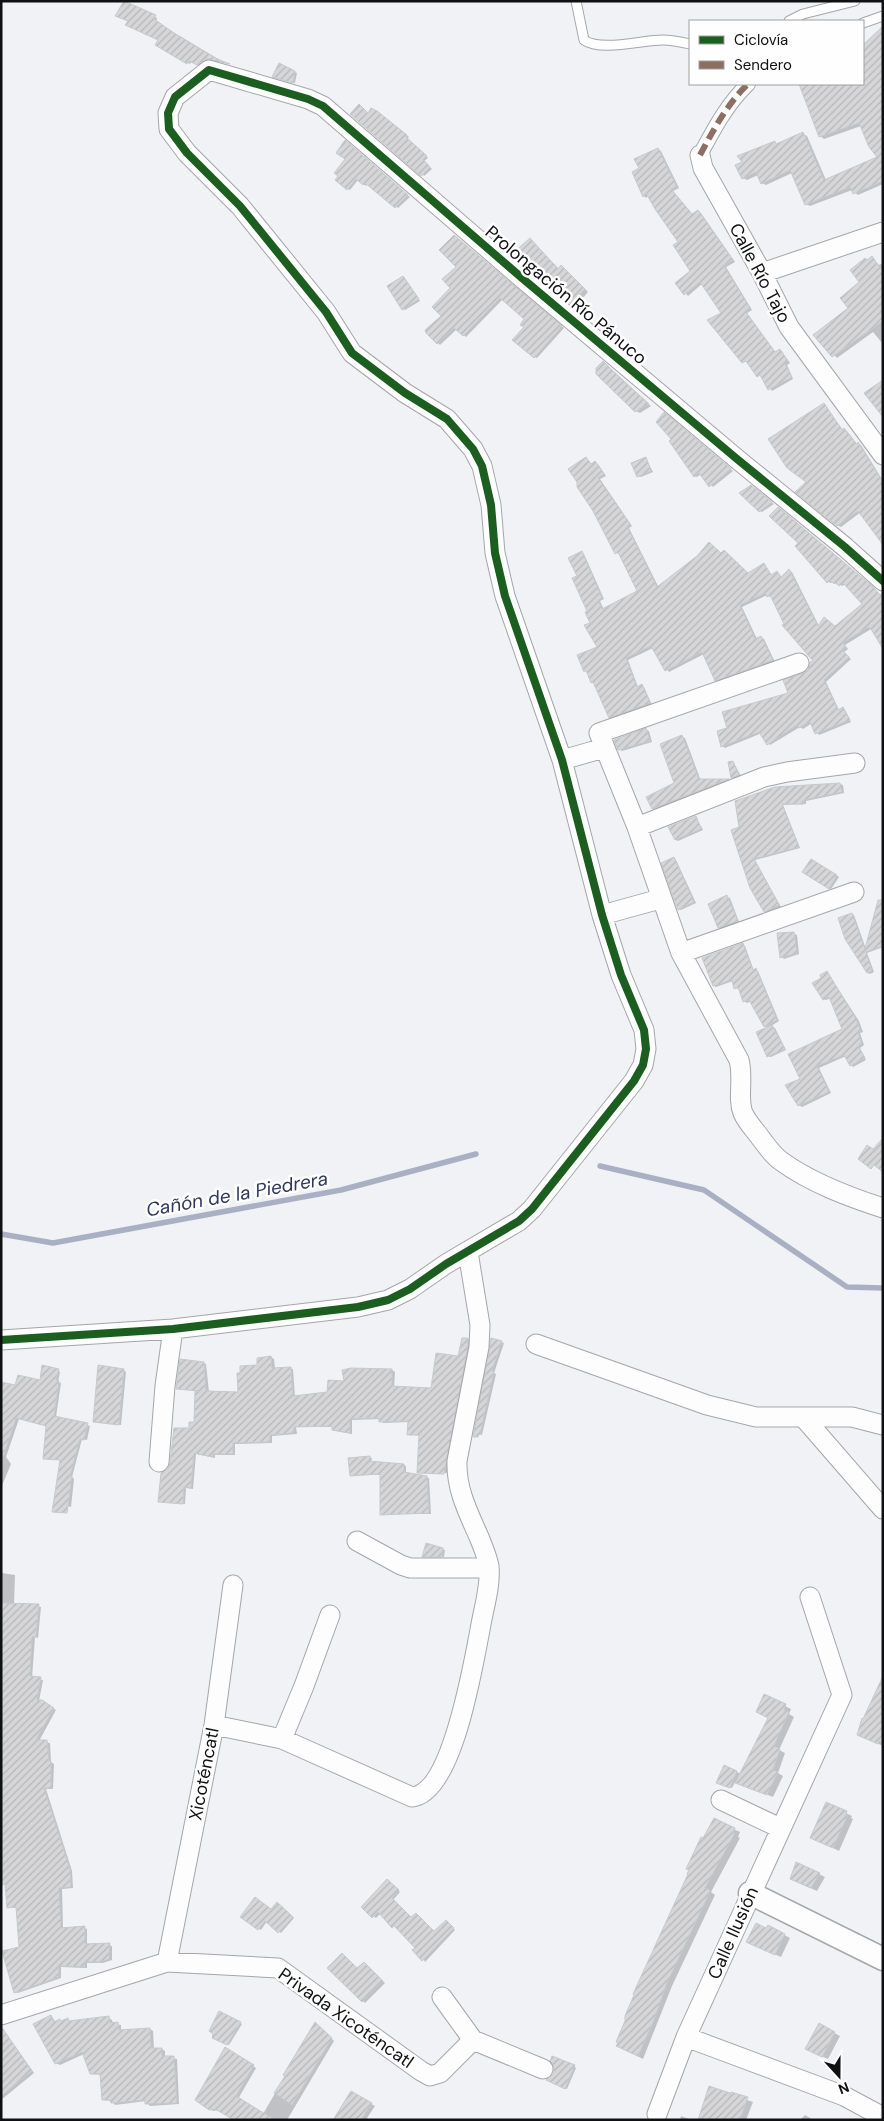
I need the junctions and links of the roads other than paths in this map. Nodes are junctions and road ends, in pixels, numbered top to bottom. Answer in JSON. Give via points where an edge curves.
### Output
{"nodes":[{"id":1,"x":576,"y":1,"type":"edge"},
{"id":2,"x":854,"y":1,"type":"edge"},
{"id":3,"x":883,"y":16,"type":"edge"},
{"id":4,"x":791,"y":20,"type":"edge"},
{"id":5,"x":864,"y":23,"type":"edge"},
{"id":6,"x":689,"y":44,"type":"edge"},
{"id":7,"x":747,"y":85,"type":"edge"},
{"id":8,"x":700,"y":155,"type":"joint"},
{"id":9,"x":883,"y":232,"type":"edge"},
{"id":10,"x":762,"y":273,"type":"junction"},
{"id":11,"x":883,"y":455,"type":"edge"},
{"id":12,"x":883,"y":581,"type":"edge"},
{"id":13,"x":800,"y":664,"type":"dead end"},
{"id":14,"x":604,"y":748,"type":"junction"},
{"id":15,"x":562,"y":760,"type":"junction"},
{"id":16,"x":856,"y":763,"type":"dead end"},
{"id":17,"x":637,"y":827,"type":"junction"},
{"id":18,"x":854,"y":892,"type":"dead end"},
{"id":19,"x":660,"y":899,"type":"junction"},
{"id":20,"x":602,"y":915,"type":"junction"},
{"id":21,"x":681,"y":953,"type":"junction"},
{"id":22,"x":883,"y":1208,"type":"edge"},
{"id":23,"x":468,"y":1252,"type":"junction"},
{"id":24,"x":173,"y":1329,"type":"junction"},
{"id":25,"x":1,"y":1340,"type":"edge"},
{"id":26,"x":536,"y":1344,"type":"dead end"},
{"id":27,"x":804,"y":1418,"type":"junction"},
{"id":28,"x":883,"y":1425,"type":"edge"},
{"id":29,"x":159,"y":1462,"type":"dead end"},
{"id":30,"x":883,"y":1509,"type":"edge"},
{"id":31,"x":357,"y":1540,"type":"dead end"},
{"id":32,"x":489,"y":1568,"type":"junction"},
{"id":33,"x":233,"y":1585,"type":"dead end"},
{"id":34,"x":810,"y":1597,"type":"dead end"},
{"id":35,"x":330,"y":1615,"type":"dead end"},
{"id":36,"x":214,"y":1726,"type":"junction"},
{"id":37,"x":282,"y":1739,"type":"junction"},
{"id":38,"x":721,"y":1800,"type":"dead end"},
{"id":39,"x":780,"y":1828,"type":"junction"},
{"id":40,"x":750,"y":1893,"type":"junction"},
{"id":41,"x":883,"y":1958,"type":"edge"},
{"id":42,"x":167,"y":1962,"type":"junction"},
{"id":43,"x":442,"y":1997,"type":"dead end"},
{"id":44,"x":1,"y":2015,"type":"edge"},
{"id":45,"x":686,"y":2037,"type":"junction"},
{"id":46,"x":473,"y":2040,"type":"junction"},
{"id":47,"x":543,"y":2069,"type":"dead end"},
{"id":48,"x":657,"y":2114,"type":"dead end"},
{"id":49,"x":883,"y":2117,"type":"edge"}],
"edges":[{"from":1,"to":6,"type":"lane","via":[[584,40],[589,43],[663,40]]},
{"from":2,"to":4,"type":"lane"},
{"from":3,"to":5,"type":"lane"},
{"from":7,"to":8,"type":"street","name":"Calle Río Tajo","via":[[730,103]]},
{"from":8,"to":10,"type":"street","name":"Calle Río Tajo","via":[[703,168]]},
{"from":9,"to":10,"type":"street"},
{"from":10,"to":11,"type":"street","name":"Calle Río Tajo","via":[[789,327]]},
{"from":12,"to":15,"type":"street","name":"Prolongación Río Pánuco","via":[[522,278],[331,112],[308,99],[209,70],[175,96],[168,113],[169,129],[187,153],[240,206],[326,312],[352,353],[405,393],[447,419],[473,449],[488,485],[495,553],[505,596]]},
{"from":13,"to":14,"type":"street","via":[[598,733]]},
{"from":14,"to":15,"type":"street"},
{"from":14,"to":17,"type":"street"},
{"from":15,"to":20,"type":"street"},
{"from":16,"to":17,"type":"street","via":[[764,777]]},
{"from":17,"to":19,"type":"street"},
{"from":18,"to":21,"type":"street"},
{"from":19,"to":20,"type":"street"},
{"from":19,"to":21,"type":"street"},
{"from":20,"to":23,"type":"street","via":[[621,975],[644,1030],[646,1049],[643,1065],[634,1081],[532,1209]]},
{"from":21,"to":22,"type":"street","via":[[738,1060],[742,1073],[740,1100],[743,1113],[767,1147],[780,1161],[801,1173]]},
{"from":23,"to":24,"type":"street","via":[[388,1300],[358,1307]]},
{"from":23,"to":32,"type":"street","via":[[480,1325],[479,1347],[457,1461],[457,1476]]},
{"from":24,"to":25,"type":"street"},
{"from":24,"to":29,"type":"street"},
{"from":26,"to":27,"type":"street","via":[[708,1405],[756,1417]]},
{"from":27,"to":28,"type":"street","via":[[852,1417]]},
{"from":27,"to":30,"type":"street"},
{"from":31,"to":32,"type":"street","via":[[410,1568]]},
{"from":32,"to":37,"type":"street","via":[[466,1706],[442,1767],[425,1792],[412,1797]]},
{"from":33,"to":36,"type":"street","name":"Xicoténcatl"},
{"from":34,"to":39,"type":"street","name":"Calle Ilusión","via":[[842,1695]]},
{"from":35,"to":37,"type":"street"},
{"from":36,"to":37,"type":"street"},
{"from":36,"to":42,"type":"street","name":"Xicoténcatl"},
{"from":38,"to":39,"type":"street"},
{"from":39,"to":40,"type":"street","name":"Calle Ilusión"},
{"from":40,"to":41,"type":"street"},
{"from":40,"to":45,"type":"street","name":"Calle Ilusión"},
{"from":42,"to":44,"type":"street","name":"Privada Xicoténcatl"},
{"from":42,"to":46,"type":"street","name":"Privada Xicoténcatl","via":[[278,1968],[430,2076],[440,2073]]},
{"from":43,"to":46,"type":"street"},
{"from":45,"to":48,"type":"street","name":"Calle Ilusión"},
{"from":45,"to":49,"type":"street","via":[[844,2096]]},
{"from":46,"to":47,"type":"street"}]}
